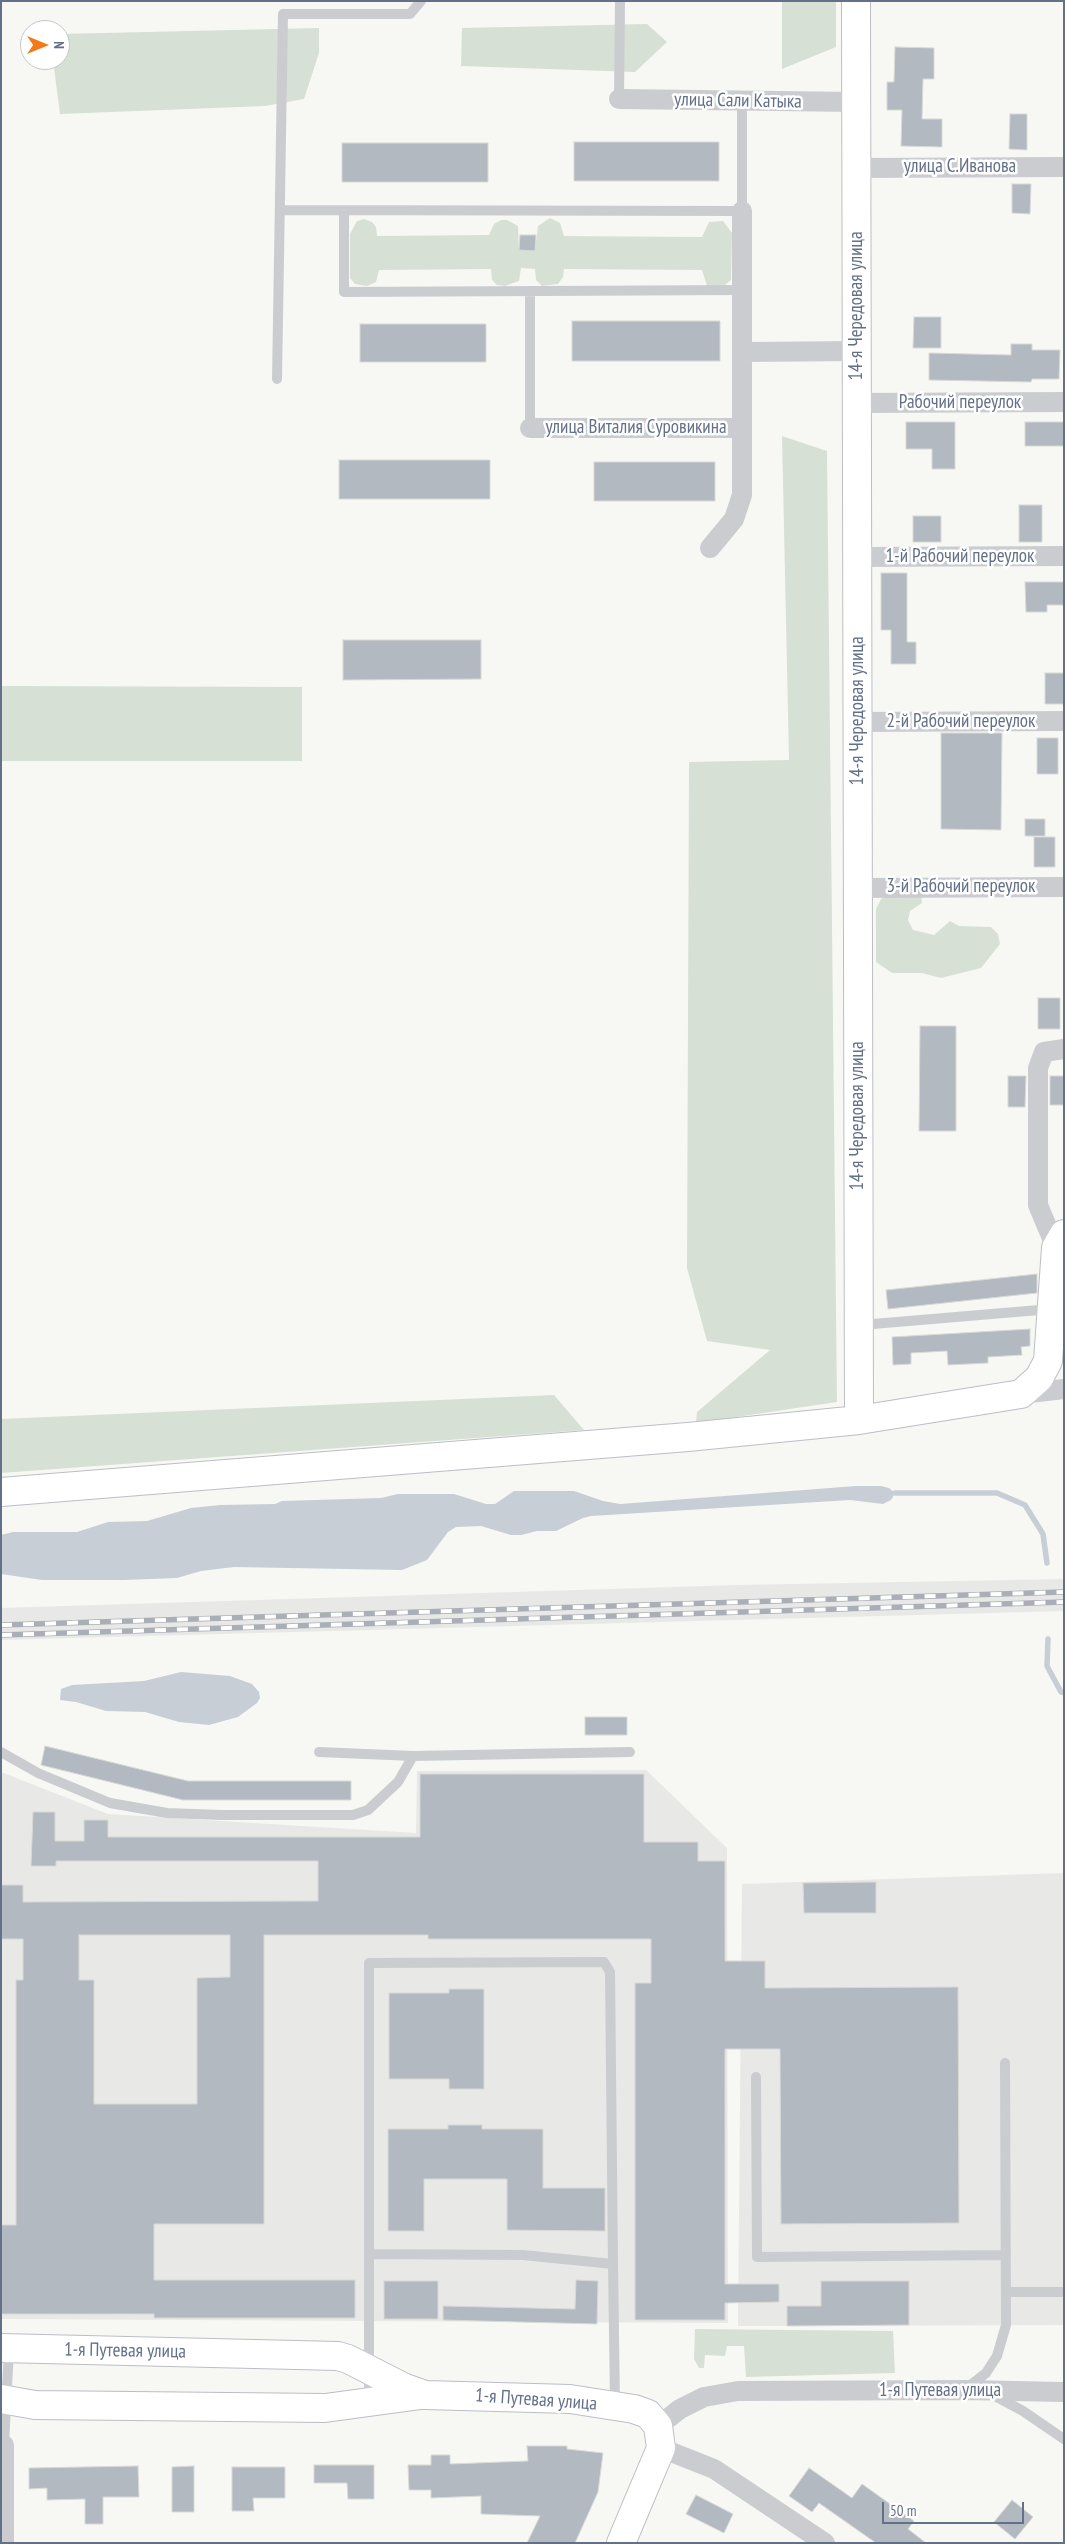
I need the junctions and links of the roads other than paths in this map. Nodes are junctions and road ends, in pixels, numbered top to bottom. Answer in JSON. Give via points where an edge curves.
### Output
{"nodes":[{"id":1,"x":421,"y":1,"type":"edge"},
{"id":2,"x":620,"y":1,"type":"edge"},
{"id":3,"x":856,"y":1,"type":"edge"},
{"id":4,"x":619,"y":100,"type":"joint"},
{"id":5,"x":742,"y":101,"type":"junction"},
{"id":6,"x":856,"y":102,"type":"junction"},
{"id":7,"x":1064,"y":167,"type":"edge"},
{"id":8,"x":857,"y":168,"type":"junction"},
{"id":9,"x":280,"y":210,"type":"junction"},
{"id":10,"x":344,"y":210,"type":"junction"},
{"id":11,"x":742,"y":211,"type":"junction"},
{"id":12,"x":741,"y":290,"type":"junction"},
{"id":13,"x":530,"y":292,"type":"junction"},
{"id":14,"x":857,"y":351,"type":"junction"},
{"id":15,"x":742,"y":352,"type":"junction"},
{"id":16,"x":277,"y":379,"type":"dead end"},
{"id":17,"x":1064,"y":402,"type":"edge"},
{"id":18,"x":857,"y":403,"type":"junction"},
{"id":19,"x":530,"y":428,"type":"joint"},
{"id":20,"x":742,"y":428,"type":"junction"},
{"id":21,"x":710,"y":548,"type":"dead end"},
{"id":22,"x":1064,"y":556,"type":"edge"},
{"id":23,"x":857,"y":557,"type":"junction"},
{"id":24,"x":1064,"y":721,"type":"edge"},
{"id":25,"x":858,"y":722,"type":"junction"},
{"id":26,"x":1064,"y":887,"type":"edge"},
{"id":27,"x":858,"y":888,"type":"junction"},
{"id":28,"x":1064,"y":1049,"type":"edge"},
{"id":29,"x":1060,"y":1241,"type":"edge"},
{"id":30,"x":1052,"y":1309,"type":"junction"},
{"id":31,"x":858,"y":1326,"type":"junction"},
{"id":32,"x":1064,"y":1389,"type":"edge"},
{"id":33,"x":1021,"y":1394,"type":"junction"},
{"id":34,"x":859,"y":1420,"type":"junction"},
{"id":35,"x":1,"y":1492,"type":"edge"},
{"id":36,"x":1,"y":1752,"type":"edge"},
{"id":37,"x":319,"y":1752,"type":"dead end"},
{"id":38,"x":630,"y":1752,"type":"dead end"},
{"id":39,"x":414,"y":1756,"type":"junction"},
{"id":40,"x":1005,"y":2063,"type":"dead end"},
{"id":41,"x":756,"y":2077,"type":"dead end"},
{"id":42,"x":370,"y":2254,"type":"junction"},
{"id":43,"x":1006,"y":2255,"type":"junction"},
{"id":44,"x":613,"y":2264,"type":"junction"},
{"id":45,"x":1006,"y":2292,"type":"junction"},
{"id":46,"x":1064,"y":2292,"type":"edge"},
{"id":47,"x":5,"y":2348,"type":"edge"},
{"id":48,"x":370,"y":2372,"type":"junction"},
{"id":49,"x":972,"y":2390,"type":"junction"},
{"id":50,"x":1064,"y":2392,"type":"edge"},
{"id":51,"x":425,"y":2395,"type":"junction"},
{"id":52,"x":4,"y":2401,"type":"edge"},
{"id":53,"x":370,"y":2403,"type":"junction"},
{"id":54,"x":615,"y":2407,"type":"junction"},
{"id":55,"x":660,"y":2437,"type":"junction"},
{"id":56,"x":1064,"y":2439,"type":"edge"},
{"id":57,"x":4,"y":2445,"type":"joint"},
{"id":58,"x":4,"y":2543,"type":"edge"},
{"id":59,"x":621,"y":2543,"type":"edge"},
{"id":60,"x":825,"y":2543,"type":"edge"}],
"edges":[{"from":1,"to":9,"type":"lane","via":[[410,14],[284,14]]},
{"from":2,"to":4,"type":"lane"},
{"from":3,"to":6,"type":"main road","name":"14-я Чередовая улица"},
{"from":4,"to":5,"type":"street","name":"улица Сали Катыка"},
{"from":5,"to":6,"type":"street","name":"улица Сали Катыка"},
{"from":5,"to":11,"type":"lane"},
{"from":6,"to":8,"type":"main road","name":"14-я Чередовая улица"},
{"from":7,"to":8,"type":"street","name":"улица С.Иванова"},
{"from":8,"to":14,"type":"main road","name":"14-я Чередовая улица"},
{"from":9,"to":10,"type":"lane"},
{"from":9,"to":16,"type":"lane"},
{"from":10,"to":11,"type":"lane"},
{"from":10,"to":13,"type":"lane","via":[[344,292]]},
{"from":11,"to":12,"type":"street"},
{"from":12,"to":13,"type":"lane"},
{"from":12,"to":15,"type":"street"},
{"from":13,"to":19,"type":"lane"},
{"from":14,"to":15,"type":"street"},
{"from":14,"to":18,"type":"main road","name":"14-я Чередовая улица"},
{"from":15,"to":20,"type":"street"},
{"from":17,"to":18,"type":"street","name":"Рабочий переулок"},
{"from":18,"to":23,"type":"main road","name":"14-я Чередовая улица"},
{"from":19,"to":20,"type":"street","name":"улица Виталия Суровикина"},
{"from":20,"to":21,"type":"street","via":[[742,495],[734,519]]},
{"from":22,"to":23,"type":"street","name":"1-й Рабочий переулок"},
{"from":23,"to":25,"type":"main road","name":"14-я Чередовая улица"},
{"from":24,"to":25,"type":"street","name":"2-й Рабочий переулок"},
{"from":25,"to":27,"type":"main road","name":"14-я Чередовая улица"},
{"from":26,"to":27,"type":"street","name":"3-й Рабочий переулок"},
{"from":27,"to":31,"type":"main road","name":"14-я Чередовая улица"},
{"from":28,"to":29,"type":"street","via":[[1044,1052],[1038,1068],[1038,1205]]},
{"from":29,"to":30,"type":"main road"},
{"from":30,"to":31,"type":"lane"},
{"from":30,"to":33,"type":"main road","via":[[1048,1361],[1039,1378]]},
{"from":31,"to":34,"type":"main road","name":"14-я Чередовая улица"},
{"from":32,"to":33,"type":"street"},
{"from":33,"to":34,"type":"main road"},
{"from":34,"to":35,"type":"main road","via":[[688,1437]]},
{"from":36,"to":39,"type":"lane","via":[[38,1773],[110,1804],[167,1813],[231,1815],[353,1815],[368,1810],[398,1782]]},
{"from":37,"to":39,"type":"lane"},
{"from":38,"to":39,"type":"lane"},
{"from":40,"to":43,"type":"lane"},
{"from":41,"to":43,"type":"lane","via":[[756,2257]]},
{"from":42,"to":44,"type":"lane","via":[[523,2256]]},
{"from":42,"to":44,"type":"lane","via":[[370,1963],[604,1962],[610,1972]]},
{"from":42,"to":48,"type":"lane"},
{"from":43,"to":45,"type":"lane"},
{"from":44,"to":54,"type":"lane"},
{"from":45,"to":46,"type":"lane"},
{"from":45,"to":49,"type":"lane","via":[[1006,2325],[997,2356]]},
{"from":47,"to":48,"type":"main road","name":"1-я Путевая улица","via":[[338,2356]]},
{"from":47,"to":52,"type":"lane"},
{"from":48,"to":51,"type":"main road","name":"1-я Путевая улица"},
{"from":48,"to":53,"type":"lane"},
{"from":49,"to":50,"type":"street","name":"1-я Путевая улица"},
{"from":49,"to":55,"type":"street","name":"1-я Путевая улица","via":[[738,2390],[704,2397],[680,2409]]},
{"from":49,"to":56,"type":"lane","via":[[1004,2400]]},
{"from":51,"to":53,"type":"main road"},
{"from":51,"to":54,"type":"main road","name":"1-я Путевая улица","via":[[570,2399]]},
{"from":52,"to":53,"type":"main road","via":[[35,2405],[325,2408]]},
{"from":52,"to":57,"type":"lane"},
{"from":54,"to":55,"type":"main road","name":"1-я Путевая улица","via":[[648,2414]]},
{"from":55,"to":59,"type":"main road"},
{"from":55,"to":60,"type":"street","via":[[714,2468]]},
{"from":57,"to":58,"type":"street"}]}
